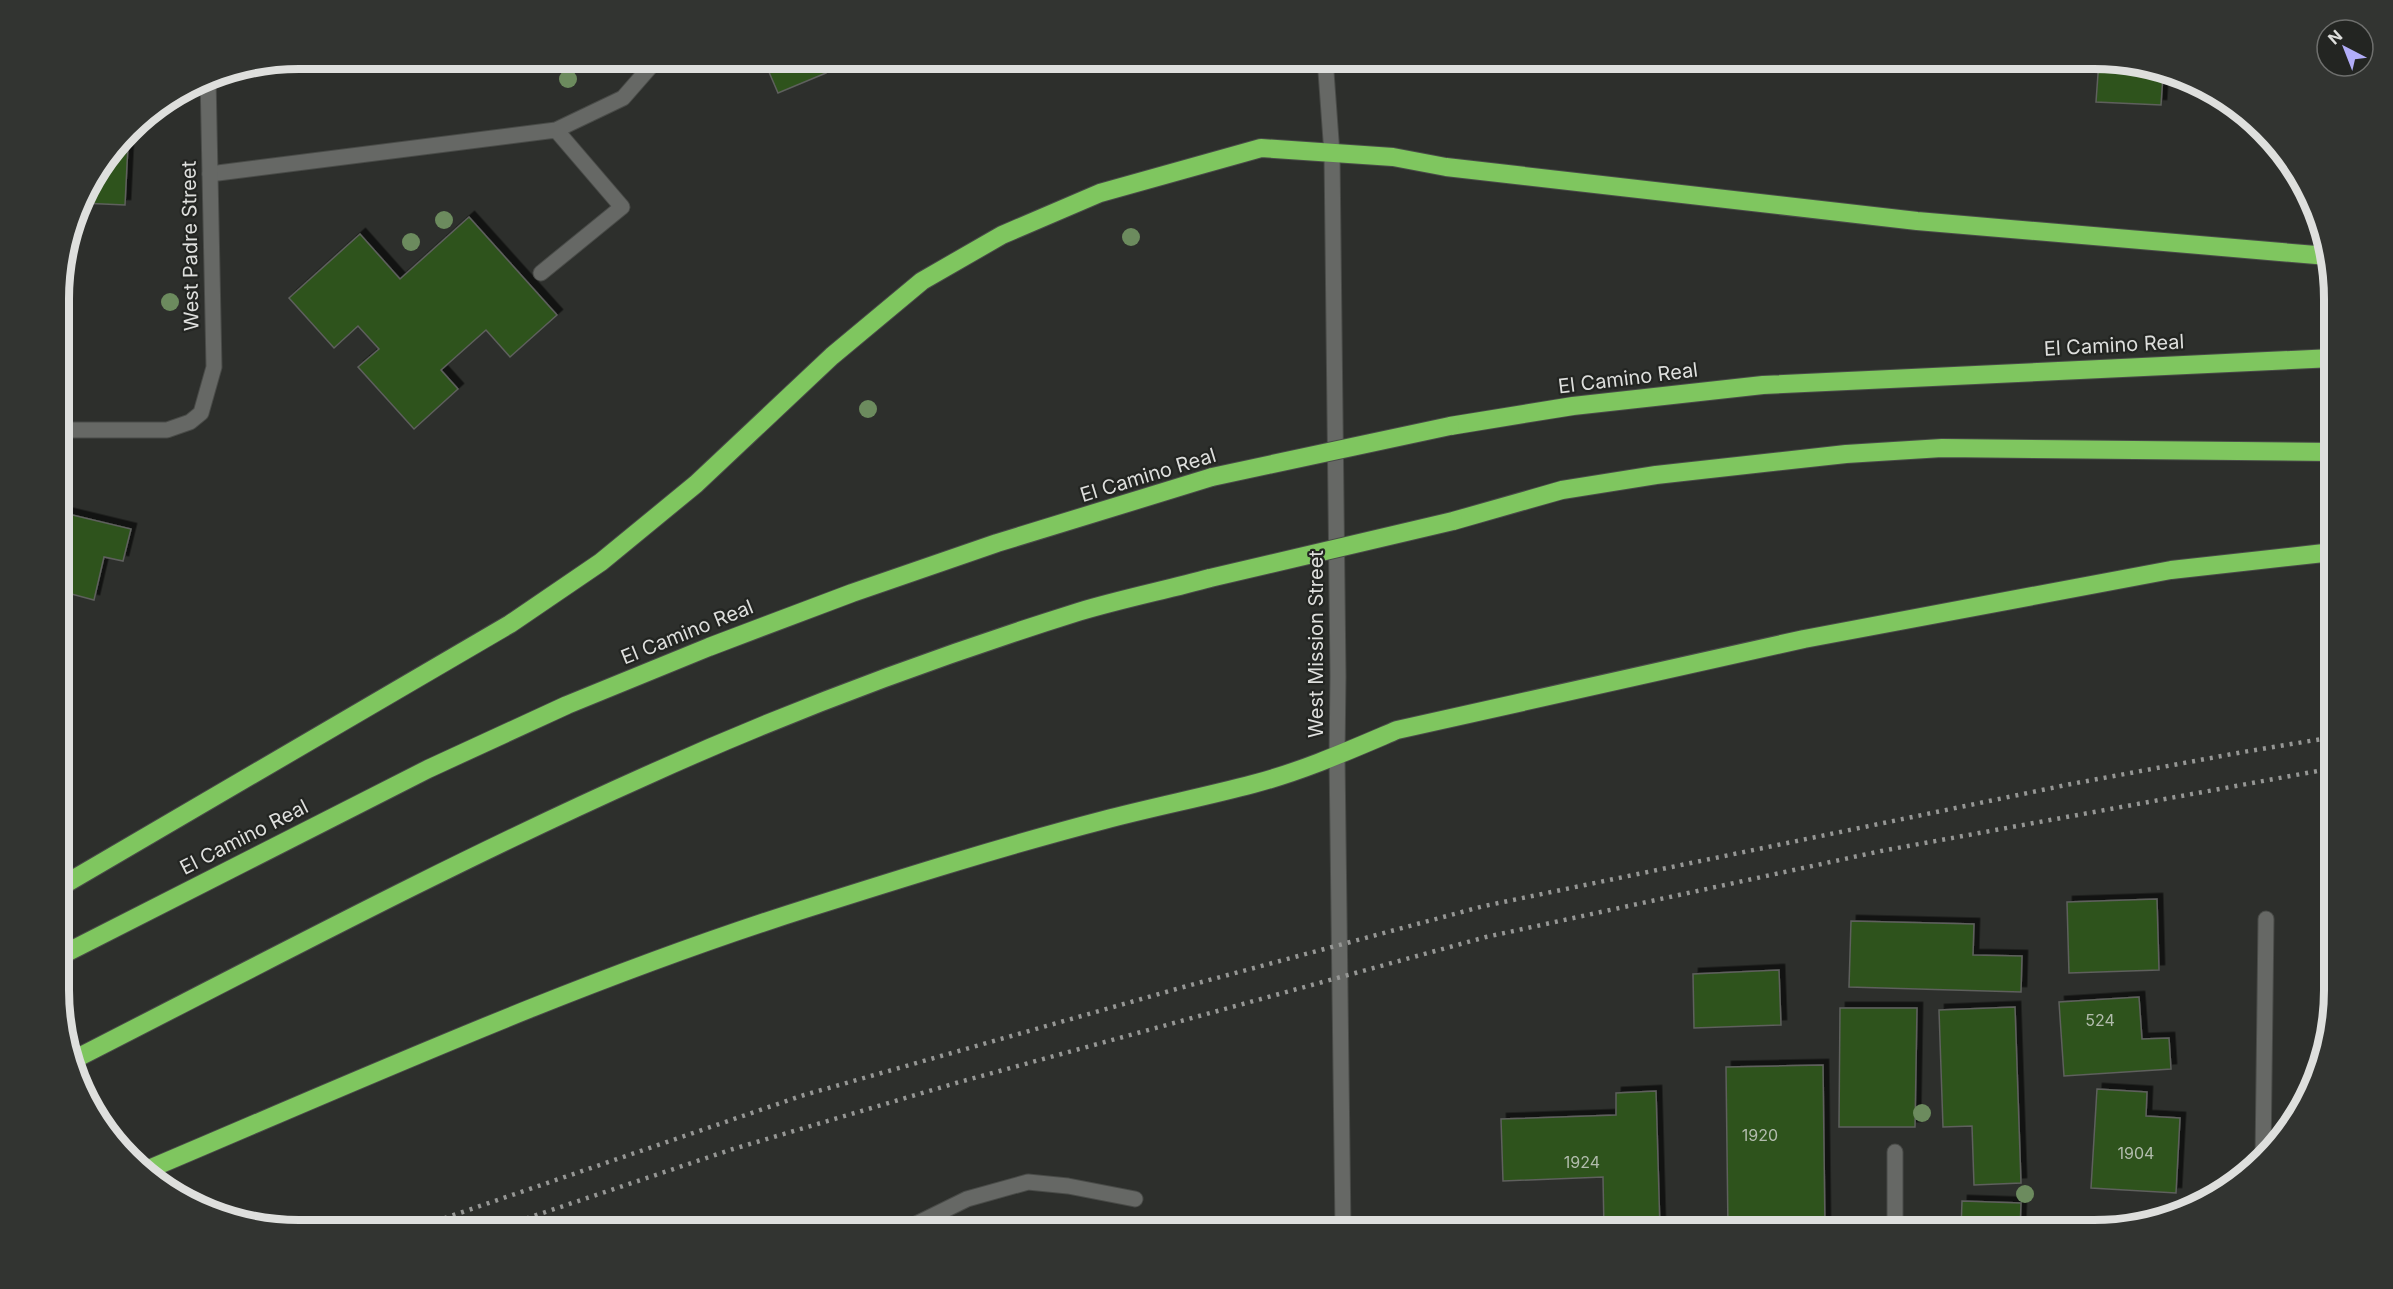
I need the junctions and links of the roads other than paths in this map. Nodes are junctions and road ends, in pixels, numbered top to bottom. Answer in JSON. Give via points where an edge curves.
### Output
{"nodes":[{"id":1,"x":648,"y":69,"type":"edge"},
{"id":2,"x":1326,"y":69,"type":"edge"},
{"id":3,"x":208,"y":88,"type":"edge"},
{"id":4,"x":556,"y":130,"type":"junction"},
{"id":5,"x":1332,"y":154,"type":"junction"},
{"id":6,"x":210,"y":174,"type":"junction"},
{"id":7,"x":2320,"y":255,"type":"edge"},
{"id":8,"x":541,"y":273,"type":"dead end"},
{"id":9,"x":2324,"y":358,"type":"edge"},
{"id":10,"x":69,"y":430,"type":"edge"},
{"id":11,"x":2324,"y":452,"type":"edge"},
{"id":12,"x":2324,"y":553,"type":"edge"},
{"id":13,"x":1337,"y":756,"type":"junction"},
{"id":14,"x":69,"y":882,"type":"edge"},
{"id":15,"x":2266,"y":919,"type":"dead end"},
{"id":16,"x":69,"y":951,"type":"edge"},
{"id":17,"x":79,"y":1057,"type":"edge"},
{"id":18,"x":2263,"y":1146,"type":"edge"},
{"id":19,"x":1895,"y":1152,"type":"dead end"},
{"id":20,"x":153,"y":1167,"type":"edge"},
{"id":21,"x":1135,"y":1199,"type":"dead end"},
{"id":22,"x":925,"y":1220,"type":"edge"},
{"id":23,"x":1343,"y":1220,"type":"edge"},
{"id":24,"x":1895,"y":1220,"type":"edge"}],
"edges":[{"from":1,"to":4,"type":"street","via":[[623,98]]},
{"from":2,"to":5,"type":"street","name":"West Mission Street"},
{"from":3,"to":6,"type":"street","name":"West Padre Street"},
{"from":4,"to":6,"type":"street"},
{"from":4,"to":8,"type":"street","via":[[622,207]]},
{"from":5,"to":7,"type":"highway","via":[[1392,157],[1533,178],[1917,220]]},
{"from":5,"to":13,"type":"street","name":"West Mission Street"},
{"from":5,"to":14,"type":"highway","via":[[1261,148],[1100,193],[1002,235],[922,281],[832,356],[696,484],[592,568],[510,624]]},
{"from":6,"to":10,"type":"street","name":"West Padre Street","via":[[214,368],[201,413],[190,422],[167,430]]},
{"from":9,"to":16,"type":"highway","name":"El Camino Real","bridge":true,"via":[[1763,385],[1573,406],[1450,426],[1212,477],[997,543],[852,593],[621,683],[428,769]]},
{"from":11,"to":17,"type":"highway","bridge":true,"via":[[1942,448],[1846,454],[1656,475],[1562,490],[1453,521],[1080,612],[792,715],[650,774],[511,838]]},
{"from":12,"to":13,"type":"highway","via":[[2171,570],[1804,639],[1397,730]]},
{"from":13,"to":20,"type":"highway","via":[[1257,783],[1103,820],[952,863],[761,924],[510,1016]]},
{"from":13,"to":23,"type":"street","name":"West Mission Street"},
{"from":15,"to":18,"type":"street"},
{"from":19,"to":24,"type":"street"},
{"from":21,"to":22,"type":"street","via":[[1028,1182],[968,1199]]}]}
